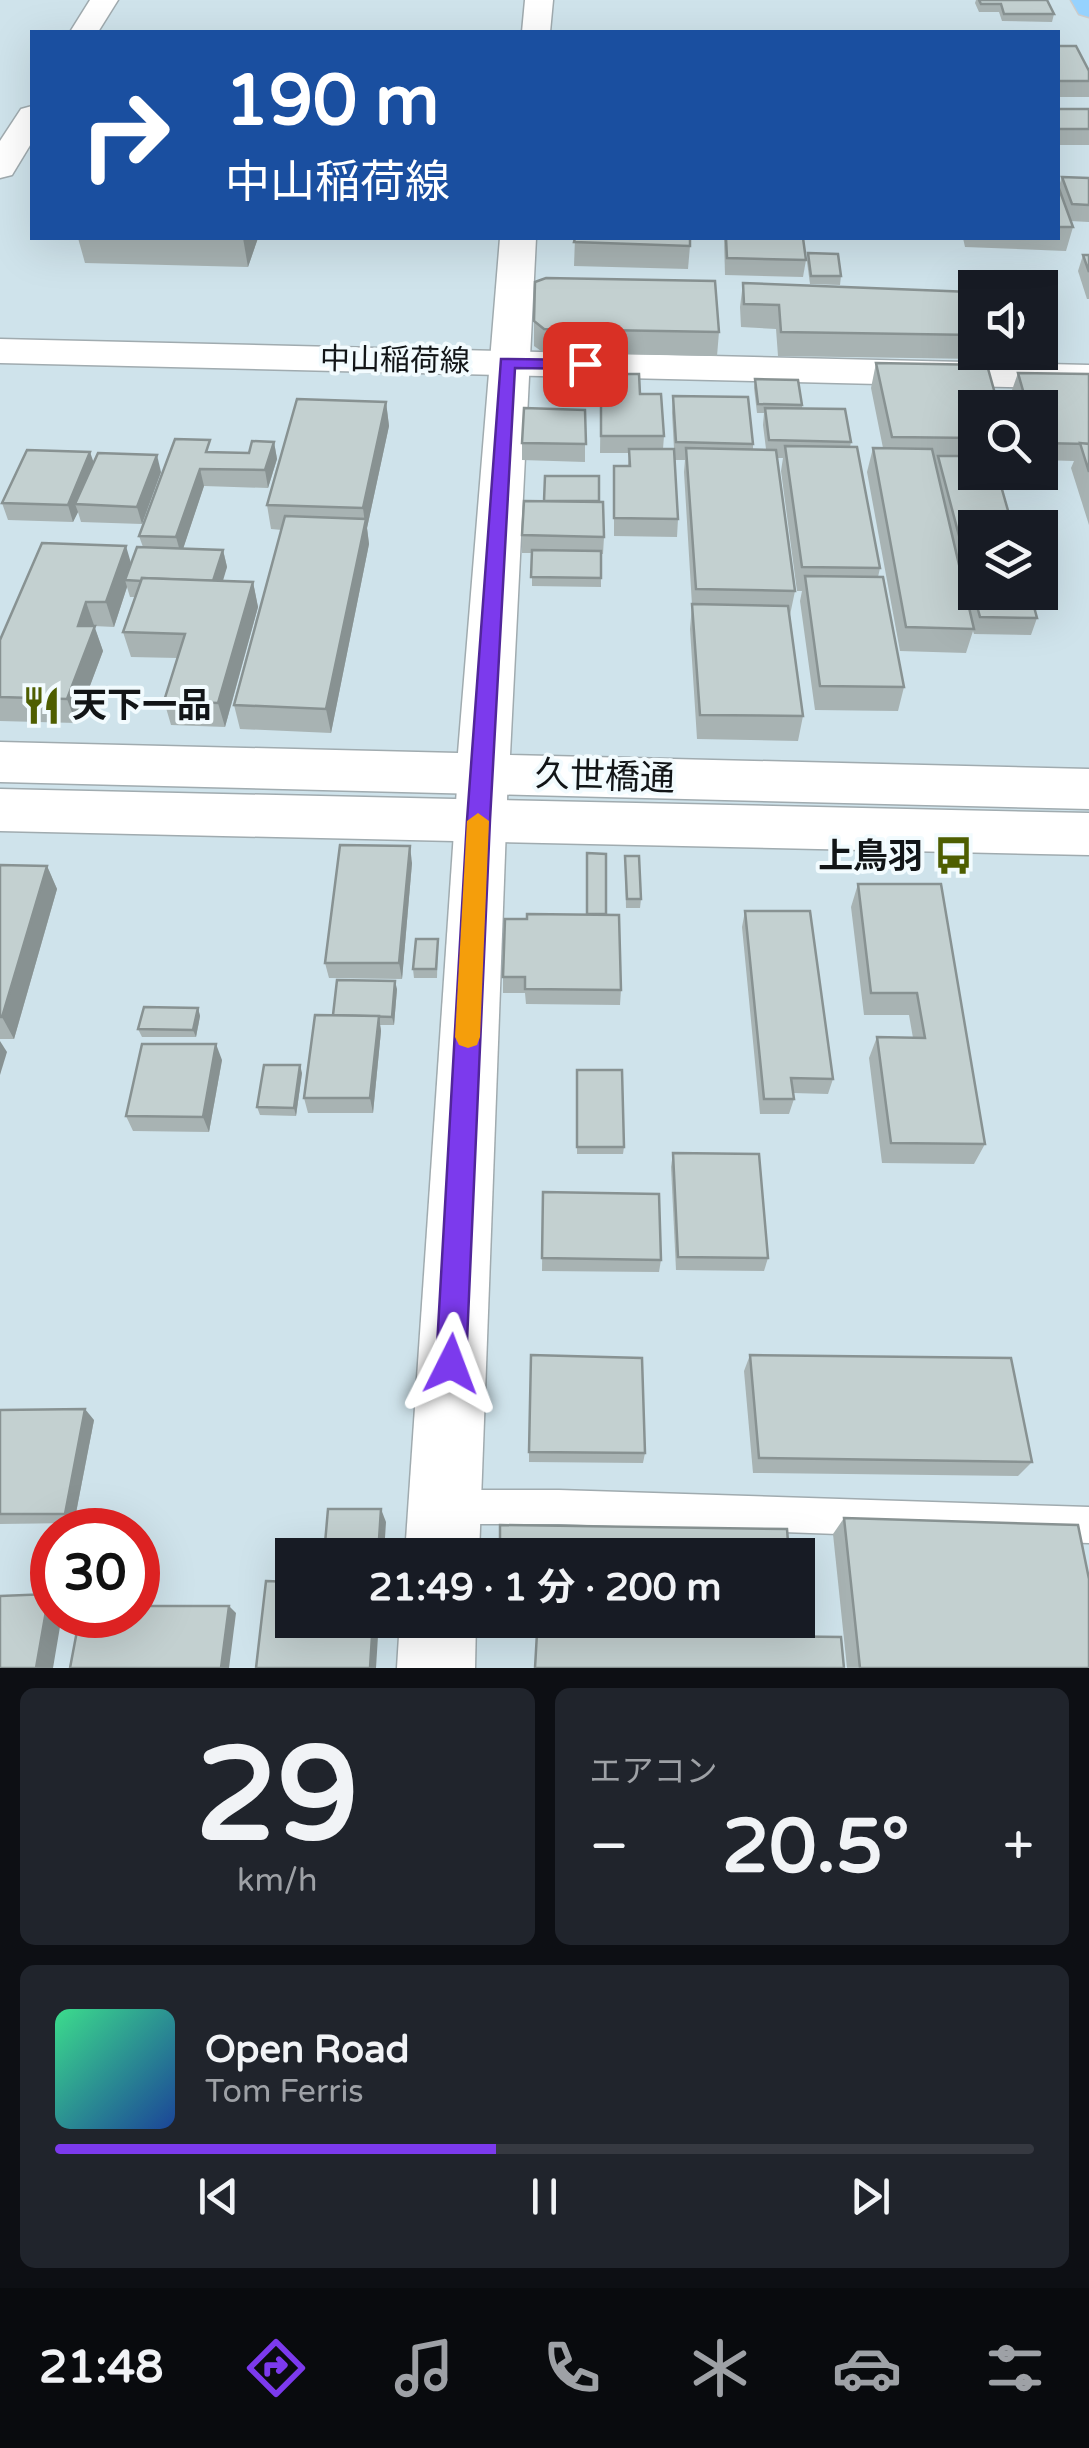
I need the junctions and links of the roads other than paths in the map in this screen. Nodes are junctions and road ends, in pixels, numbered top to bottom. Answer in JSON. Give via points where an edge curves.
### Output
{"nodes":[{"id":1,"x":104,"y":0,"type":"edge"},
{"id":2,"x":539,"y":0,"type":"edge"},
{"id":3,"x":1085,"y":0,"type":"edge"},
{"id":4,"x":1089,"y":8,"type":"edge"},
{"id":5,"x":85,"y":30,"type":"edge"},
{"id":6,"x":536,"y":30,"type":"edge"},
{"id":7,"x":30,"y":119,"type":"edge"},
{"id":8,"x":0,"y":168,"type":"edge"},
{"id":9,"x":518,"y":240,"type":"edge"},
{"id":10,"x":0,"y":351,"type":"edge"},
{"id":11,"x":507,"y":362,"type":"junction"},
{"id":12,"x":1089,"y":378,"type":"edge"},
{"id":13,"x":0,"y":762,"type":"edge"},
{"id":14,"x":94,"y":788,"type":"junction"},
{"id":15,"x":1089,"y":789,"type":"edge"},
{"id":16,"x":481,"y":796,"type":"junction"},
{"id":17,"x":912,"y":807,"type":"junction"},
{"id":18,"x":0,"y":810,"type":"edge"},
{"id":19,"x":1089,"y":834,"type":"edge"},
{"id":20,"x":1089,"y":1525,"type":"edge"},
{"id":21,"x":443,"y":1531,"type":"edge"},
{"id":22,"x":437,"y":1638,"type":"edge"},
{"id":23,"x":436,"y":1668,"type":"edge"}],
"edges":[{"from":1,"to":5,"type":"street"},
{"from":2,"to":6,"type":"street"},
{"from":3,"to":4,"type":"highway"},
{"from":7,"to":8,"type":"street"},
{"from":9,"to":11,"type":"street"},
{"from":10,"to":11,"type":"street","name":"中山稲荷線"},
{"from":11,"to":12,"type":"street","name":"中山稲荷線"},
{"from":11,"to":16,"type":"street"},
{"from":13,"to":14,"type":"street","name":"久世橋通"},
{"from":14,"to":16,"type":"street","name":"久世橋通"},
{"from":14,"to":18,"type":"street","name":"久世橋通"},
{"from":15,"to":17,"type":"street","name":"久世橋通"},
{"from":16,"to":17,"type":"street","name":"久世橋通"},
{"from":16,"to":21,"type":"street"},
{"from":17,"to":19,"type":"street","name":"久世橋通"},
{"from":20,"to":21,"type":"lane","via":[[559,1507]]},
{"from":22,"to":23,"type":"street"}]}
